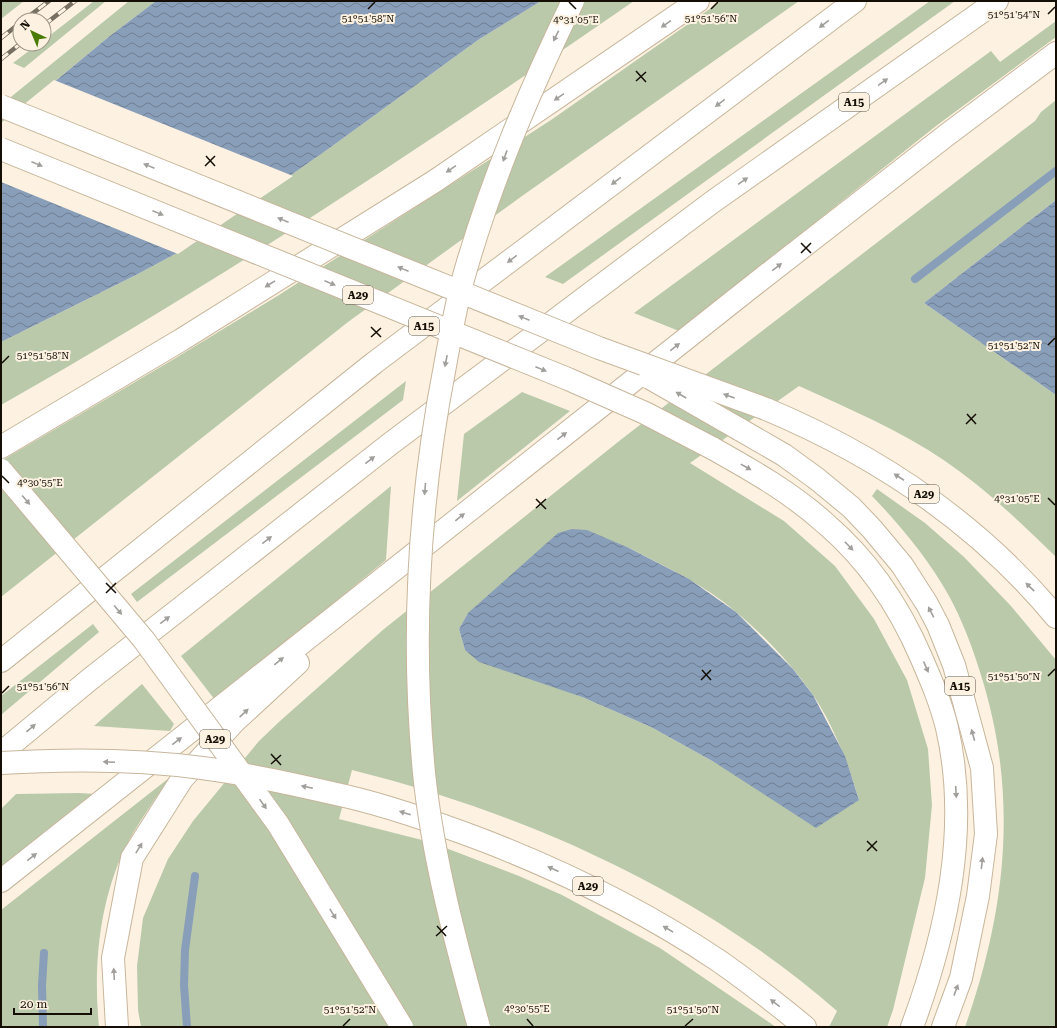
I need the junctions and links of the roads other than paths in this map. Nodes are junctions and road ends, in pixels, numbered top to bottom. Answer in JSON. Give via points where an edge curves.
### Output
{"nodes":[{"id":1,"x":573,"y":1,"type":"edge"},
{"id":2,"x":698,"y":1,"type":"edge"},
{"id":3,"x":855,"y":1,"type":"edge"},
{"id":4,"x":998,"y":1,"type":"edge"},
{"id":5,"x":1056,"y":53,"type":"edge"},
{"id":6,"x":1,"y":106,"type":"edge"},
{"id":7,"x":1,"y":149,"type":"edge"},
{"id":8,"x":599,"y":348,"type":"junction"},
{"id":9,"x":1,"y":447,"type":"edge"},
{"id":10,"x":1,"y":470,"type":"edge"},
{"id":11,"x":408,"y":559,"type":"junction"},
{"id":12,"x":1056,"y":617,"type":"edge"},
{"id":13,"x":1,"y":662,"type":"edge"},
{"id":14,"x":1,"y":753,"type":"edge"},
{"id":15,"x":1,"y":763,"type":"edge"},
{"id":16,"x":1,"y":882,"type":"edge"},
{"id":17,"x":117,"y":1027,"type":"edge"},
{"id":18,"x":402,"y":1027,"type":"edge"},
{"id":19,"x":479,"y":1027,"type":"edge"},
{"id":20,"x":805,"y":1027,"type":"edge"},
{"id":21,"x":912,"y":1027,"type":"edge"},
{"id":22,"x":943,"y":1027,"type":"edge"}],
"edges":[{"from":1,"to":19,"type":"highway","number":"A15","one_way":true,"bridge":true,"via":[[534,82],[510,143],[462,284],[432,430],[425,488],[418,585],[424,774],[438,864],[457,949]]},
{"from":2,"to":9,"type":"highway","one_way":true,"via":[[435,181],[181,340]]},
{"from":3,"to":13,"type":"highway","number":"A15","one_way":true,"via":[[374,364]]},
{"from":14,"to":4,"type":"highway","number":"A15","one_way":true,"via":[[89,680],[390,444],[711,203]]},
{"from":11,"to":5,"type":"highway","one_way":true,"via":[[755,284]]},
{"from":8,"to":6,"type":"highway","number":"A29","one_way":true,"bridge":true},
{"from":7,"to":21,"type":"highway","number":"A29","one_way":true,"bridge":true,"via":[[582,385],[645,413],[712,448],[786,492],[827,524],[880,583],[903,619],[935,688],[953,760],[956,846],[938,946]]},
{"from":12,"to":8,"type":"highway","number":"A29","one_way":true,"bridge":true,"via":[[1036,592],[984,543],[934,501],[867,458],[818,432],[766,409]]},
{"from":22,"to":8,"type":"highway","number":"A15","one_way":true,"bridge":true,"via":[[961,978],[978,896],[986,834],[982,768],[954,665],[938,625],[902,565],[851,507],[817,479],[784,455]]},
{"from":10,"to":18,"type":"highway","number":"A29","one_way":true,"bridge":true,"via":[[144,640],[273,818]]},
{"from":16,"to":11,"type":"highway","one_way":true},
{"from":17,"to":11,"type":"highway","number":"A29","one_way":true,"via":[[113,958],[132,858],[182,779],[234,722],[287,672],[359,616]]},
{"from":20,"to":15,"type":"highway","number":"A29","one_way":true,"bridge":true,"via":[[719,961],[660,925],[597,890],[461,831],[345,796],[200,767],[96,761]]}]}
